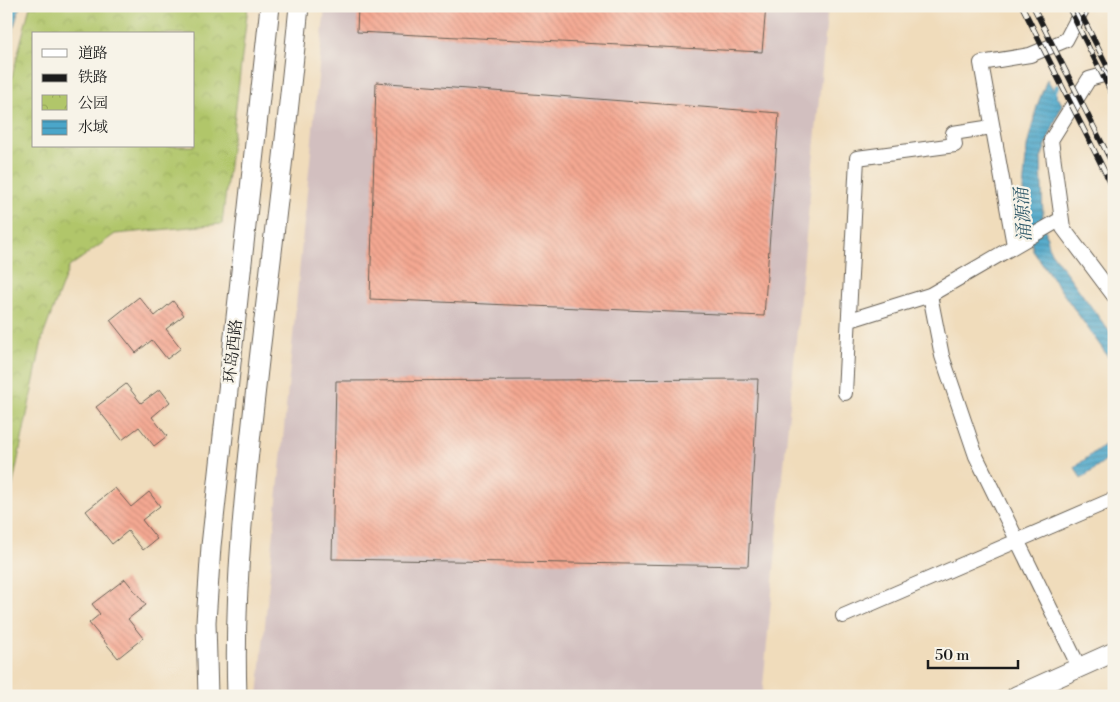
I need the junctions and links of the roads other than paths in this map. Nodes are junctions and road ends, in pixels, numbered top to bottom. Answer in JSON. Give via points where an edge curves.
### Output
{"nodes":[{"id":1,"x":270,"y":6,"type":"edge"},
{"id":2,"x":299,"y":6,"type":"edge"},
{"id":3,"x":1084,"y":6,"type":"edge"},
{"id":4,"x":1114,"y":72,"type":"edge"},
{"id":5,"x":992,"y":127,"type":"junction"},
{"id":6,"x":1055,"y":222,"type":"junction"},
{"id":7,"x":1020,"y":242,"type":"junction"},
{"id":8,"x":930,"y":295,"type":"junction"},
{"id":9,"x":1114,"y":296,"type":"edge"},
{"id":10,"x":850,"y":320,"type":"junction"},
{"id":11,"x":845,"y":393,"type":"dead end"},
{"id":12,"x":1114,"y":499,"type":"edge"},
{"id":13,"x":1018,"y":540,"type":"junction"},
{"id":14,"x":844,"y":616,"type":"dead end"},
{"id":15,"x":1114,"y":652,"type":"edge"},
{"id":16,"x":1114,"y":660,"type":"edge"},
{"id":17,"x":1080,"y":667,"type":"junction"},
{"id":18,"x":208,"y":696,"type":"edge"},
{"id":19,"x":237,"y":696,"type":"edge"},
{"id":20,"x":1016,"y":696,"type":"edge"},
{"id":21,"x":1038,"y":696,"type":"edge"}],
"edges":[{"from":1,"to":18,"type":"main road","name":"环岛西路","via":[[211,546],[206,622]]},
{"from":2,"to":19,"type":"main road","name":"环岛西路","via":[[246,466],[236,619]]},
{"from":3,"to":5,"type":"street","via":[[1066,40],[1030,55],[981,63]]},
{"from":4,"to":6,"type":"street","via":[[1090,79],[1051,140]]},
{"from":5,"to":7,"type":"street"},
{"from":5,"to":10,"type":"street","via":[[953,133],[955,146],[857,158]]},
{"from":6,"to":7,"type":"street"},
{"from":6,"to":9,"type":"street","via":[[1063,228]]},
{"from":7,"to":8,"type":"street"},
{"from":8,"to":10,"type":"street"},
{"from":8,"to":13,"type":"street","via":[[942,356],[976,456]]},
{"from":10,"to":11,"type":"street"},
{"from":12,"to":13,"type":"street"},
{"from":13,"to":14,"type":"street"},
{"from":13,"to":17,"type":"street"},
{"from":15,"to":17,"type":"main road"},
{"from":16,"to":21,"type":"main road"},
{"from":17,"to":20,"type":"main road"}]}
